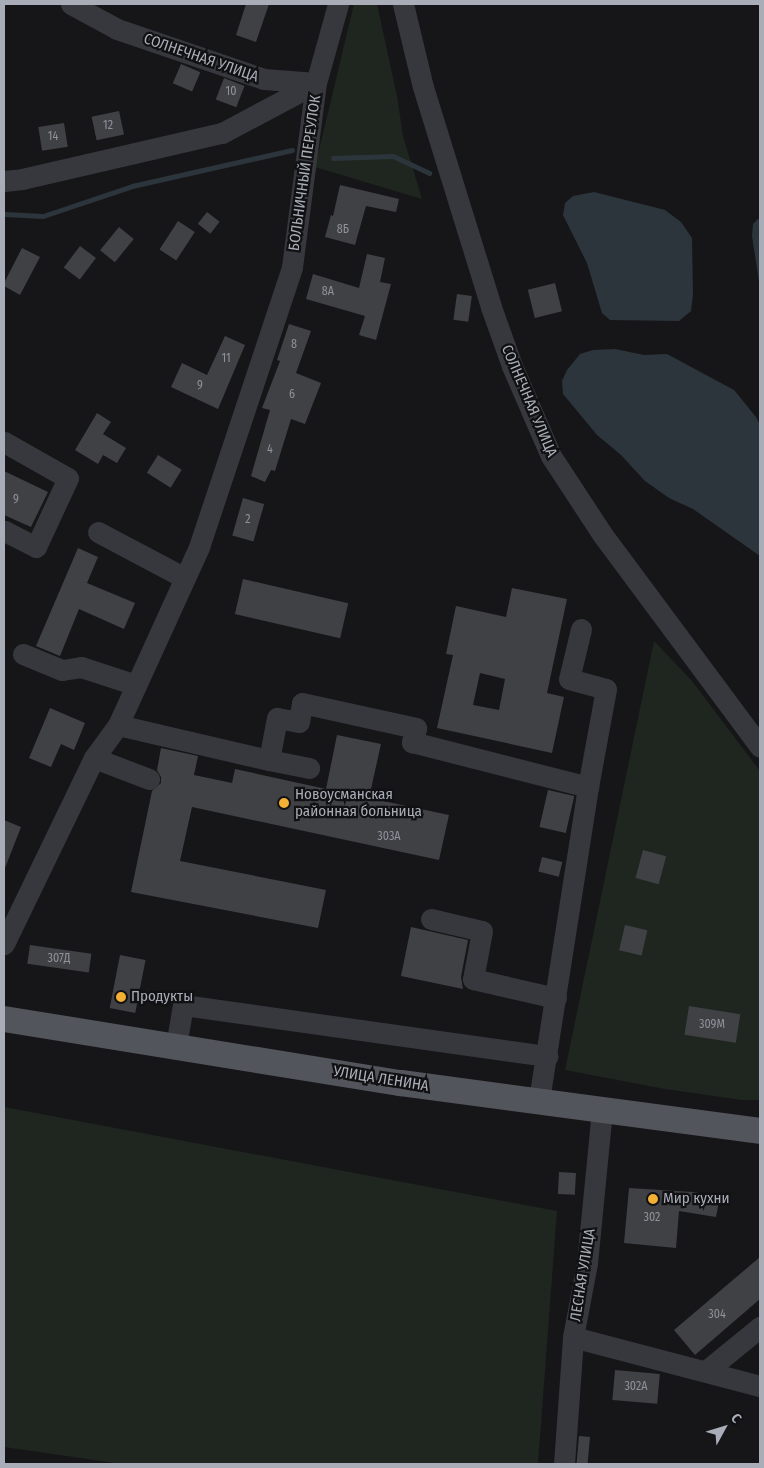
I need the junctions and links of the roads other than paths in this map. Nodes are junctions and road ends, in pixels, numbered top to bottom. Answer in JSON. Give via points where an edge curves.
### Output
{"nodes":[{"id":1,"x":71,"y":4,"type":"edge"},
{"id":2,"x":338,"y":4,"type":"edge"},
{"id":3,"x":403,"y":4,"type":"edge"},
{"id":4,"x":316,"y":83,"type":"junction"},
{"id":5,"x":4,"y":181,"type":"edge"},
{"id":6,"x":4,"y":442,"type":"edge"},
{"id":7,"x":4,"y":531,"type":"edge"},
{"id":8,"x":98,"y":532,"type":"dead end"},
{"id":9,"x":185,"y":578,"type":"junction"},
{"id":10,"x":581,"y":629,"type":"dead end"},
{"id":11,"x":24,"y":654,"type":"dead end"},
{"id":12,"x":136,"y":685,"type":"junction"},
{"id":13,"x":118,"y":725,"type":"junction"},
{"id":14,"x":760,"y":747,"type":"edge"},
{"id":15,"x":94,"y":758,"type":"junction"},
{"id":16,"x":269,"y":760,"type":"junction"},
{"id":17,"x":309,"y":768,"type":"dead end"},
{"id":18,"x":150,"y":779,"type":"dead end"},
{"id":19,"x":588,"y":787,"type":"junction"},
{"id":20,"x":431,"y":920,"type":"dead end"},
{"id":21,"x":4,"y":944,"type":"edge"},
{"id":22,"x":556,"y":998,"type":"junction"},
{"id":23,"x":4,"y":1020,"type":"edge"},
{"id":24,"x":176,"y":1046,"type":"junction"},
{"id":25,"x":547,"y":1056,"type":"junction"},
{"id":26,"x":539,"y":1101,"type":"junction"},
{"id":27,"x":602,"y":1110,"type":"junction"},
{"id":28,"x":760,"y":1124,"type":"edge"},
{"id":29,"x":720,"y":1126,"type":"junction"},
{"id":30,"x":760,"y":1131,"type":"edge"},
{"id":31,"x":760,"y":1327,"type":"edge"},
{"id":32,"x":573,"y":1336,"type":"junction"},
{"id":33,"x":706,"y":1371,"type":"junction"},
{"id":34,"x":760,"y":1386,"type":"edge"},
{"id":35,"x":564,"y":1464,"type":"edge"}],
"edges":[{"from":1,"to":4,"type":"street","name":"СОЛНЕЧНАЯ УЛИЦА","via":[[118,29],[264,79]]},
{"from":2,"to":4,"type":"street"},
{"from":3,"to":14,"type":"street","name":"СОЛНЕЧНАЯ УЛИЦА","via":[[423,87],[491,307],[512,366],[551,456],[602,534]]},
{"from":4,"to":5,"type":"street","name":"БОЛЬНИЧНЫЙ ПЕРЕУЛОК","via":[[222,133]]},
{"from":4,"to":9,"type":"street","name":"БОЛЬНИЧНЫЙ ПЕРЕУЛОК","via":[[292,267],[199,547]]},
{"from":6,"to":7,"type":"street","via":[[68,478],[36,547]]},
{"from":8,"to":9,"type":"street"},
{"from":9,"to":12,"type":"street","name":"БОЛЬНИЧНЫЙ ПЕРЕУЛОК"},
{"from":10,"to":19,"type":"street","via":[[569,679],[606,689]]},
{"from":11,"to":12,"type":"street","via":[[62,670],[80,667]]},
{"from":12,"to":13,"type":"street","name":"БОЛЬНИЧНЫЙ ПЕРЕУЛОК"},
{"from":13,"to":15,"type":"street","name":"БОЛЬНИЧНЫЙ ПЕРЕУЛОК"},
{"from":13,"to":16,"type":"street"},
{"from":15,"to":18,"type":"street"},
{"from":15,"to":21,"type":"street","name":"БОЛЬНИЧНЫЙ ПЕРЕУЛОК"},
{"from":16,"to":17,"type":"street"},
{"from":16,"to":19,"type":"street","via":[[277,718],[299,722],[302,703],[416,728],[412,742]]},
{"from":19,"to":22,"type":"street"},
{"from":20,"to":22,"type":"street","via":[[482,931],[474,979]]},
{"from":22,"to":25,"type":"street"},
{"from":23,"to":24,"type":"main road","name":"УЛИЦА ЛЕНИНА"},
{"from":24,"to":25,"type":"street","via":[[183,1005]]},
{"from":24,"to":26,"type":"main road","name":"УЛИЦА ЛЕНИНА","via":[[402,1083]]},
{"from":25,"to":26,"type":"street"},
{"from":26,"to":27,"type":"main road","name":"УЛИЦА ЛЕНИНА"},
{"from":27,"to":29,"type":"main road","name":"УЛИЦА ЛЕНИНА"},
{"from":27,"to":32,"type":"street","name":"ЛЕСНАЯ УЛИЦА","via":[[587,1263]]},
{"from":28,"to":29,"type":"street"},
{"from":29,"to":30,"type":"main road","name":"УЛИЦА ЛЕНИНА"},
{"from":31,"to":33,"type":"street"},
{"from":32,"to":33,"type":"street","name":"ЛЕСНАЯ УЛИЦА"},
{"from":32,"to":35,"type":"street"},
{"from":33,"to":34,"type":"street","name":"ЛЕСНАЯ УЛИЦА"}]}
